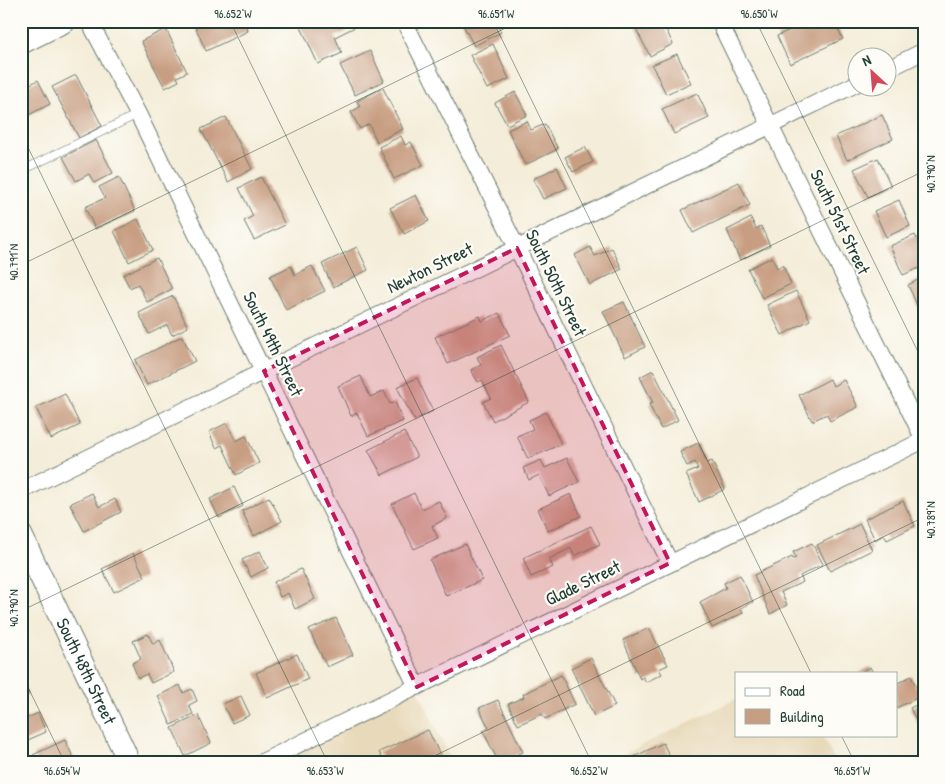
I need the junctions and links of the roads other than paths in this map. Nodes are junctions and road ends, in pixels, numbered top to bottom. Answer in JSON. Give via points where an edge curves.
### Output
{"nodes":[{"id":1,"x":65,"y":21,"type":"edge"},
{"id":2,"x":89,"y":21,"type":"edge"},
{"id":3,"x":404,"y":21,"type":"edge"},
{"id":4,"x":719,"y":21,"type":"edge"},
{"id":5,"x":21,"y":43,"type":"edge"},
{"id":6,"x":924,"y":51,"type":"edge"},
{"id":7,"x":898,"y":63,"type":"edge"},
{"id":8,"x":848,"y":88,"type":"edge"},
{"id":9,"x":138,"y":114,"type":"junction"},
{"id":10,"x":771,"y":125,"type":"junction"},
{"id":11,"x":21,"y":171,"type":"edge"},
{"id":12,"x":517,"y":248,"type":"junction"},
{"id":13,"x":264,"y":371,"type":"junction"},
{"id":14,"x":924,"y":440,"type":"edge"},
{"id":15,"x":21,"y":491,"type":"edge"},
{"id":16,"x":21,"y":535,"type":"edge"},
{"id":17,"x":670,"y":563,"type":"junction"},
{"id":18,"x":417,"y":687,"type":"junction"},
{"id":19,"x":128,"y":760,"type":"edge"},
{"id":20,"x":260,"y":763,"type":"edge"}],
"edges":[{"from":1,"to":5,"type":"main road"},
{"from":2,"to":9,"type":"street","name":"South 49th Street"},
{"from":3,"to":12,"type":"street","name":"South 50th Street"},
{"from":4,"to":10,"type":"street","name":"South 51st Street"},
{"from":6,"to":7,"type":"street"},
{"from":8,"to":10,"type":"street","name":"Newton Street"},
{"from":9,"to":11,"type":"lane"},
{"from":9,"to":13,"type":"street","name":"South 49th Street"},
{"from":10,"to":12,"type":"street","name":"Newton Street"},
{"from":10,"to":14,"type":"street","name":"South 51st Street"},
{"from":12,"to":13,"type":"street","name":"Newton Street"},
{"from":12,"to":17,"type":"street","name":"South 50th Street"},
{"from":13,"to":15,"type":"street","name":"Newton Street"},
{"from":13,"to":18,"type":"street","name":"South 49th Street"},
{"from":14,"to":17,"type":"street","name":"Glade Street"},
{"from":16,"to":19,"type":"main road","name":"South 48th Street"},
{"from":17,"to":18,"type":"street","name":"Glade Street"},
{"from":18,"to":20,"type":"street","name":"Glade Street"}]}
